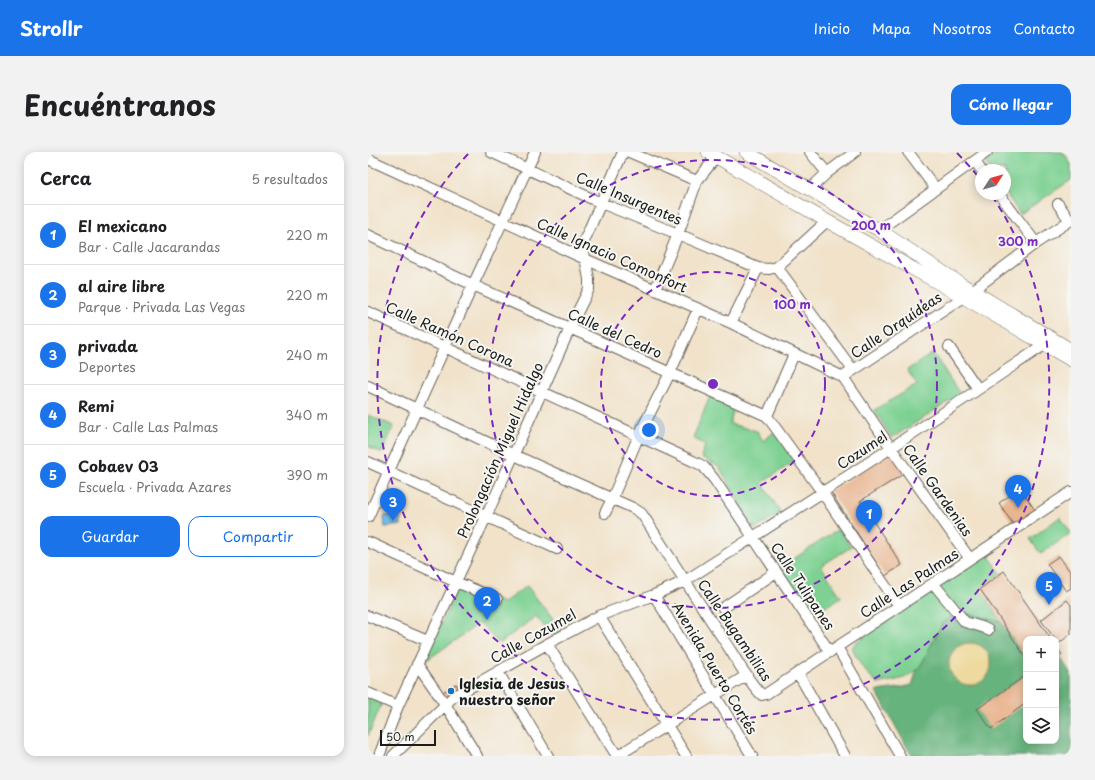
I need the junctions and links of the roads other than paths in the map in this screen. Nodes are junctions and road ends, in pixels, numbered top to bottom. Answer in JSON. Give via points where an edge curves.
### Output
{"nodes":[{"id":1,"x":371,"y":152,"type":"edge"},
{"id":2,"x":491,"y":152,"type":"edge"},
{"id":3,"x":535,"y":152,"type":"edge"},
{"id":4,"x":623,"y":152,"type":"edge"},
{"id":5,"x":629,"y":152,"type":"edge"},
{"id":6,"x":746,"y":152,"type":"edge"},
{"id":7,"x":810,"y":152,"type":"edge"},
{"id":8,"x":855,"y":152,"type":"edge"},
{"id":9,"x":908,"y":152,"type":"edge"},
{"id":10,"x":987,"y":152,"type":"edge"},
{"id":11,"x":712,"y":154,"type":"edge"},
{"id":12,"x":368,"y":159,"type":"edge"},
{"id":13,"x":975,"y":161,"type":"junction"},
{"id":14,"x":977,"y":164,"type":"edge"},
{"id":15,"x":528,"y":169,"type":"junction"},
{"id":16,"x":827,"y":173,"type":"junction"},
{"id":17,"x":697,"y":181,"type":"junction"},
{"id":18,"x":810,"y":189,"type":"junction"},
{"id":19,"x":936,"y":189,"type":"junction"},
{"id":20,"x":1003,"y":200,"type":"edge"},
{"id":21,"x":601,"y":203,"type":"junction"},
{"id":22,"x":1058,"y":204,"type":"dead end"},
{"id":23,"x":1070,"y":220,"type":"edge"},
{"id":24,"x":503,"y":221,"type":"junction"},
{"id":25,"x":827,"y":221,"type":"junction"},
{"id":26,"x":879,"y":230,"type":"junction"},
{"id":27,"x":678,"y":234,"type":"junction"},
{"id":28,"x":368,"y":235,"type":"edge"},
{"id":29,"x":1036,"y":244,"type":"junction"},
{"id":30,"x":585,"y":259,"type":"junction"},
{"id":31,"x":777,"y":267,"type":"junction"},
{"id":32,"x":758,"y":268,"type":"junction"},
{"id":33,"x":473,"y":285,"type":"junction"},
{"id":34,"x":655,"y":290,"type":"junction"},
{"id":35,"x":968,"y":293,"type":"junction"},
{"id":36,"x":698,"y":309,"type":"junction"},
{"id":37,"x":368,"y":312,"type":"edge"},
{"id":38,"x":731,"y":323,"type":"junction"},
{"id":39,"x":571,"y":328,"type":"junction"},
{"id":40,"x":1047,"y":341,"type":"junction"},
{"id":41,"x":445,"y":347,"type":"junction"},
{"id":42,"x":949,"y":347,"type":"dead end"},
{"id":43,"x":1071,"y":350,"type":"edge"},
{"id":44,"x":794,"y":354,"type":"junction"},
{"id":45,"x":1071,"y":360,"type":"edge"},
{"id":46,"x":853,"y":370,"type":"junction"},
{"id":47,"x":670,"y":373,"type":"junction"},
{"id":48,"x":844,"y":376,"type":"junction"},
{"id":49,"x":368,"y":386,"type":"edge"},
{"id":50,"x":978,"y":389,"type":"junction"},
{"id":51,"x":542,"y":391,"type":"junction"},
{"id":52,"x":417,"y":409,"type":"junction"},
{"id":53,"x":767,"y":416,"type":"junction"},
{"id":54,"x":639,"y":435,"type":"junction"},
{"id":55,"x":891,"y":448,"type":"junction"},
{"id":56,"x":514,"y":456,"type":"junction"},
{"id":57,"x":368,"y":462,"type":"edge"},
{"id":58,"x":389,"y":472,"type":"junction"},
{"id":59,"x":822,"y":492,"type":"junction"},
{"id":60,"x":1071,"y":492,"type":"edge"},
{"id":61,"x":612,"y":499,"type":"junction"},
{"id":62,"x":605,"y":514,"type":"dead end"},
{"id":63,"x":368,"y":517,"type":"edge"},
{"id":64,"x":486,"y":517,"type":"junction"},
{"id":65,"x":753,"y":537,"type":"junction"},
{"id":66,"x":368,"y":542,"type":"edge"},
{"id":67,"x":557,"y":549,"type":"dead end"},
{"id":68,"x":970,"y":559,"type":"junction"},
{"id":69,"x":776,"y":572,"type":"junction"},
{"id":70,"x":685,"y":581,"type":"junction"},
{"id":71,"x":456,"y":582,"type":"junction"},
{"id":72,"x":933,"y":583,"type":"junction"},
{"id":73,"x":654,"y":595,"type":"junction"},
{"id":74,"x":497,"y":599,"type":"dead end"},
{"id":75,"x":899,"y":606,"type":"junction"},
{"id":76,"x":723,"y":608,"type":"dead end"},
{"id":77,"x":368,"y":616,"type":"edge"},
{"id":78,"x":599,"y":616,"type":"junction"},
{"id":79,"x":988,"y":630,"type":"dead end"},
{"id":80,"x":428,"y":641,"type":"junction"},
{"id":81,"x":547,"y":644,"type":"junction"},
{"id":82,"x":833,"y":649,"type":"junction"},
{"id":83,"x":418,"y":664,"type":"junction"},
{"id":84,"x":498,"y":672,"type":"junction"},
{"id":85,"x":798,"y":672,"type":"junction"},
{"id":86,"x":747,"y":675,"type":"junction"},
{"id":87,"x":368,"y":693,"type":"edge"},
{"id":88,"x":715,"y":695,"type":"junction"},
{"id":89,"x":762,"y":695,"type":"joint"},
{"id":90,"x":445,"y":704,"type":"junction"},
{"id":91,"x":398,"y":706,"type":"junction"},
{"id":92,"x":667,"y":726,"type":"junction"},
{"id":93,"x":379,"y":756,"type":"edge"},
{"id":94,"x":393,"y":756,"type":"edge"},
{"id":95,"x":477,"y":756,"type":"edge"},
{"id":96,"x":548,"y":756,"type":"edge"},
{"id":97,"x":617,"y":756,"type":"edge"},
{"id":98,"x":686,"y":756,"type":"edge"},
{"id":99,"x":752,"y":756,"type":"edge"},
{"id":100,"x":845,"y":756,"type":"edge"},
{"id":101,"x":900,"y":756,"type":"edge"}],
"edges":[{"from":1,"to":12,"type":"street"},
{"from":2,"to":15,"type":"street","name":"Calle Insurgentes"},
{"from":3,"to":15,"type":"street"},
{"from":4,"to":21,"type":"street","name":"Prolongación Miguel Hidalgo"},
{"from":5,"to":17,"type":"street"},
{"from":6,"to":18,"type":"main road"},
{"from":7,"to":16,"type":"street"},
{"from":8,"to":16,"type":"street"},
{"from":9,"to":19,"type":"street"},
{"from":10,"to":13,"type":"street"},
{"from":11,"to":17,"type":"street"},
{"from":11,"to":25,"type":"main road"},
{"from":12,"to":24,"type":"street","name":"Calle Ignacio Comonfort"},
{"from":13,"to":14,"type":"street"},
{"from":13,"to":19,"type":"street"},
{"from":15,"to":21,"type":"street","name":"Calle Insurgentes"},
{"from":15,"to":24,"type":"street"},
{"from":16,"to":18,"type":"street"},
{"from":17,"to":27,"type":"street"},
{"from":18,"to":26,"type":"main road"},
{"from":19,"to":26,"type":"street"},
{"from":20,"to":29,"type":"street"},
{"from":21,"to":27,"type":"street","name":"Calle Insurgentes"},
{"from":21,"to":30,"type":"street","name":"Prolongación Miguel Hidalgo","via":[[585,239]]},
{"from":22,"to":23,"type":"street"},
{"from":23,"to":29,"type":"street","name":"Calle Orquídeas"},
{"from":24,"to":30,"type":"street","name":"Calle Ignacio Comonfort"},
{"from":24,"to":33,"type":"street"},
{"from":25,"to":31,"type":"street"},
{"from":25,"to":35,"type":"main road"},
{"from":26,"to":35,"type":"main road","via":[[961,284]]},
{"from":27,"to":32,"type":"street","name":"Calle Insurgentes"},
{"from":27,"to":34,"type":"street"},
{"from":28,"to":33,"type":"street","name":"Calle del Cedro"},
{"from":29,"to":35,"type":"street","name":"Calle Orquídeas"},
{"from":30,"to":34,"type":"street","name":"Calle Ignacio Comonfort"},
{"from":30,"to":39,"type":"street","name":"Prolongación Miguel Hidalgo","via":[[589,289]]},
{"from":31,"to":32,"type":"street"},
{"from":31,"to":46,"type":"street"},
{"from":32,"to":38,"type":"street"},
{"from":33,"to":39,"type":"street","name":"Calle del Cedro"},
{"from":33,"to":41,"type":"street"},
{"from":34,"to":36,"type":"street","name":"Calle Ignacio Comonfort"},
{"from":35,"to":40,"type":"main road"},
{"from":35,"to":46,"type":"street","name":"Calle Orquídeas"},
{"from":36,"to":38,"type":"street","name":"Calle Ignacio Comonfort"},
{"from":36,"to":47,"type":"street"},
{"from":37,"to":41,"type":"street","name":"Calle Ramón Corona"},
{"from":38,"to":44,"type":"street","name":"Calle Ignacio Comonfort"},
{"from":39,"to":47,"type":"street","name":"Calle del Cedro"},
{"from":39,"to":51,"type":"street","name":"Prolongación Miguel Hidalgo"},
{"from":40,"to":43,"type":"main road"},
{"from":40,"to":45,"type":"main road"},
{"from":40,"to":50,"type":"street","name":"Cozumel"},
{"from":41,"to":51,"type":"street","name":"Calle Ramón Corona"},
{"from":41,"to":52,"type":"street"},
{"from":42,"to":50,"type":"street"},
{"from":44,"to":48,"type":"street","name":"Calle Ignacio Comonfort"},
{"from":44,"to":53,"type":"street"},
{"from":46,"to":48,"type":"street","name":"Calle Orquídeas"},
{"from":47,"to":53,"type":"street","name":"Calle del Cedro"},
{"from":47,"to":54,"type":"street"},
{"from":48,"to":55,"type":"street","name":"Calle Gardenias"},
{"from":49,"to":52,"type":"street","name":"Calle Bugambilias"},
{"from":50,"to":55,"type":"street","name":"Cozumel"},
{"from":51,"to":54,"type":"street","name":"Calle Ramón Corona"},
{"from":51,"to":56,"type":"street","name":"Prolongación Miguel Hidalgo"},
{"from":52,"to":56,"type":"street","name":"Calle Bugambilias"},
{"from":52,"to":58,"type":"street"},
{"from":53,"to":59,"type":"street"},
{"from":54,"to":61,"type":"street"},
{"from":54,"to":65,"type":"street","name":"Calle Ramón Corona","via":[[703,466]]},
{"from":55,"to":59,"type":"street","name":"Cozumel"},
{"from":55,"to":68,"type":"street","name":"Calle Gardenias"},
{"from":56,"to":61,"type":"street","name":"Calle Bugambilias"},
{"from":56,"to":64,"type":"street","name":"Prolongación Miguel Hidalgo"},
{"from":57,"to":58,"type":"street"},
{"from":58,"to":63,"type":"street"},
{"from":58,"to":64,"type":"street"},
{"from":59,"to":65,"type":"street","name":"Cozumel"},
{"from":59,"to":75,"type":"street"},
{"from":60,"to":68,"type":"street","name":"Calle Las Palmas"},
{"from":61,"to":62,"type":"street"},
{"from":61,"to":70,"type":"street","name":"Calle Bugambilias","via":[[641,513]]},
{"from":64,"to":67,"type":"street"},
{"from":64,"to":71,"type":"street","name":"Prolongación Miguel Hidalgo"},
{"from":65,"to":69,"type":"street","name":"Calle Tulipanes"},
{"from":65,"to":70,"type":"street","name":"Cozumel"},
{"from":66,"to":71,"type":"street"},
{"from":68,"to":72,"type":"street","name":"Calle Las Palmas"},
{"from":69,"to":76,"type":"street"},
{"from":69,"to":82,"type":"street","name":"Calle Tulipanes"},
{"from":70,"to":73,"type":"street","name":"Calle Cozumel"},
{"from":70,"to":86,"type":"street","name":"Calle Bugambilias"},
{"from":71,"to":74,"type":"street"},
{"from":71,"to":80,"type":"street","name":"Prolongación Miguel Hidalgo"},
{"from":72,"to":75,"type":"street","name":"Calle Las Palmas"},
{"from":72,"to":79,"type":"street","via":[[965,622]]},
{"from":73,"to":78,"type":"street","name":"Calle Cozumel"},
{"from":73,"to":88,"type":"street","name":"Avenida Puerto Cortés"},
{"from":75,"to":82,"type":"street","name":"Calle Las Palmas"},
{"from":77,"to":80,"type":"street"},
{"from":78,"to":81,"type":"street","name":"Calle Cozumel"},
{"from":78,"to":92,"type":"street"},
{"from":80,"to":83,"type":"street","name":"Prolongación Miguel Hidalgo"},
{"from":81,"to":84,"type":"street","name":"Calle Cozumel"},
{"from":81,"to":97,"type":"street"},
{"from":82,"to":85,"type":"street","name":"Calle Las Palmas"},
{"from":82,"to":101,"type":"street","name":"Calle Tulipanes"},
{"from":83,"to":90,"type":"street"},
{"from":83,"to":91,"type":"street","name":"Prolongación Miguel Hidalgo"},
{"from":84,"to":90,"type":"street","name":"Calle Cozumel"},
{"from":84,"to":96,"type":"street"},
{"from":85,"to":89,"type":"street","name":"Calle Las Palmas"},
{"from":85,"to":100,"type":"street"},
{"from":86,"to":88,"type":"street"},
{"from":86,"to":89,"type":"street","name":"Calle Bugambilias"},
{"from":87,"to":91,"type":"street"},
{"from":88,"to":92,"type":"street"},
{"from":88,"to":99,"type":"street","name":"Avenida Puerto Cortés"},
{"from":90,"to":94,"type":"street","name":"Calle Cozumel"},
{"from":90,"to":95,"type":"street"},
{"from":91,"to":93,"type":"street","name":"Prolongación Miguel Hidalgo"},
{"from":92,"to":97,"type":"street"},
{"from":92,"to":98,"type":"street"}]}
